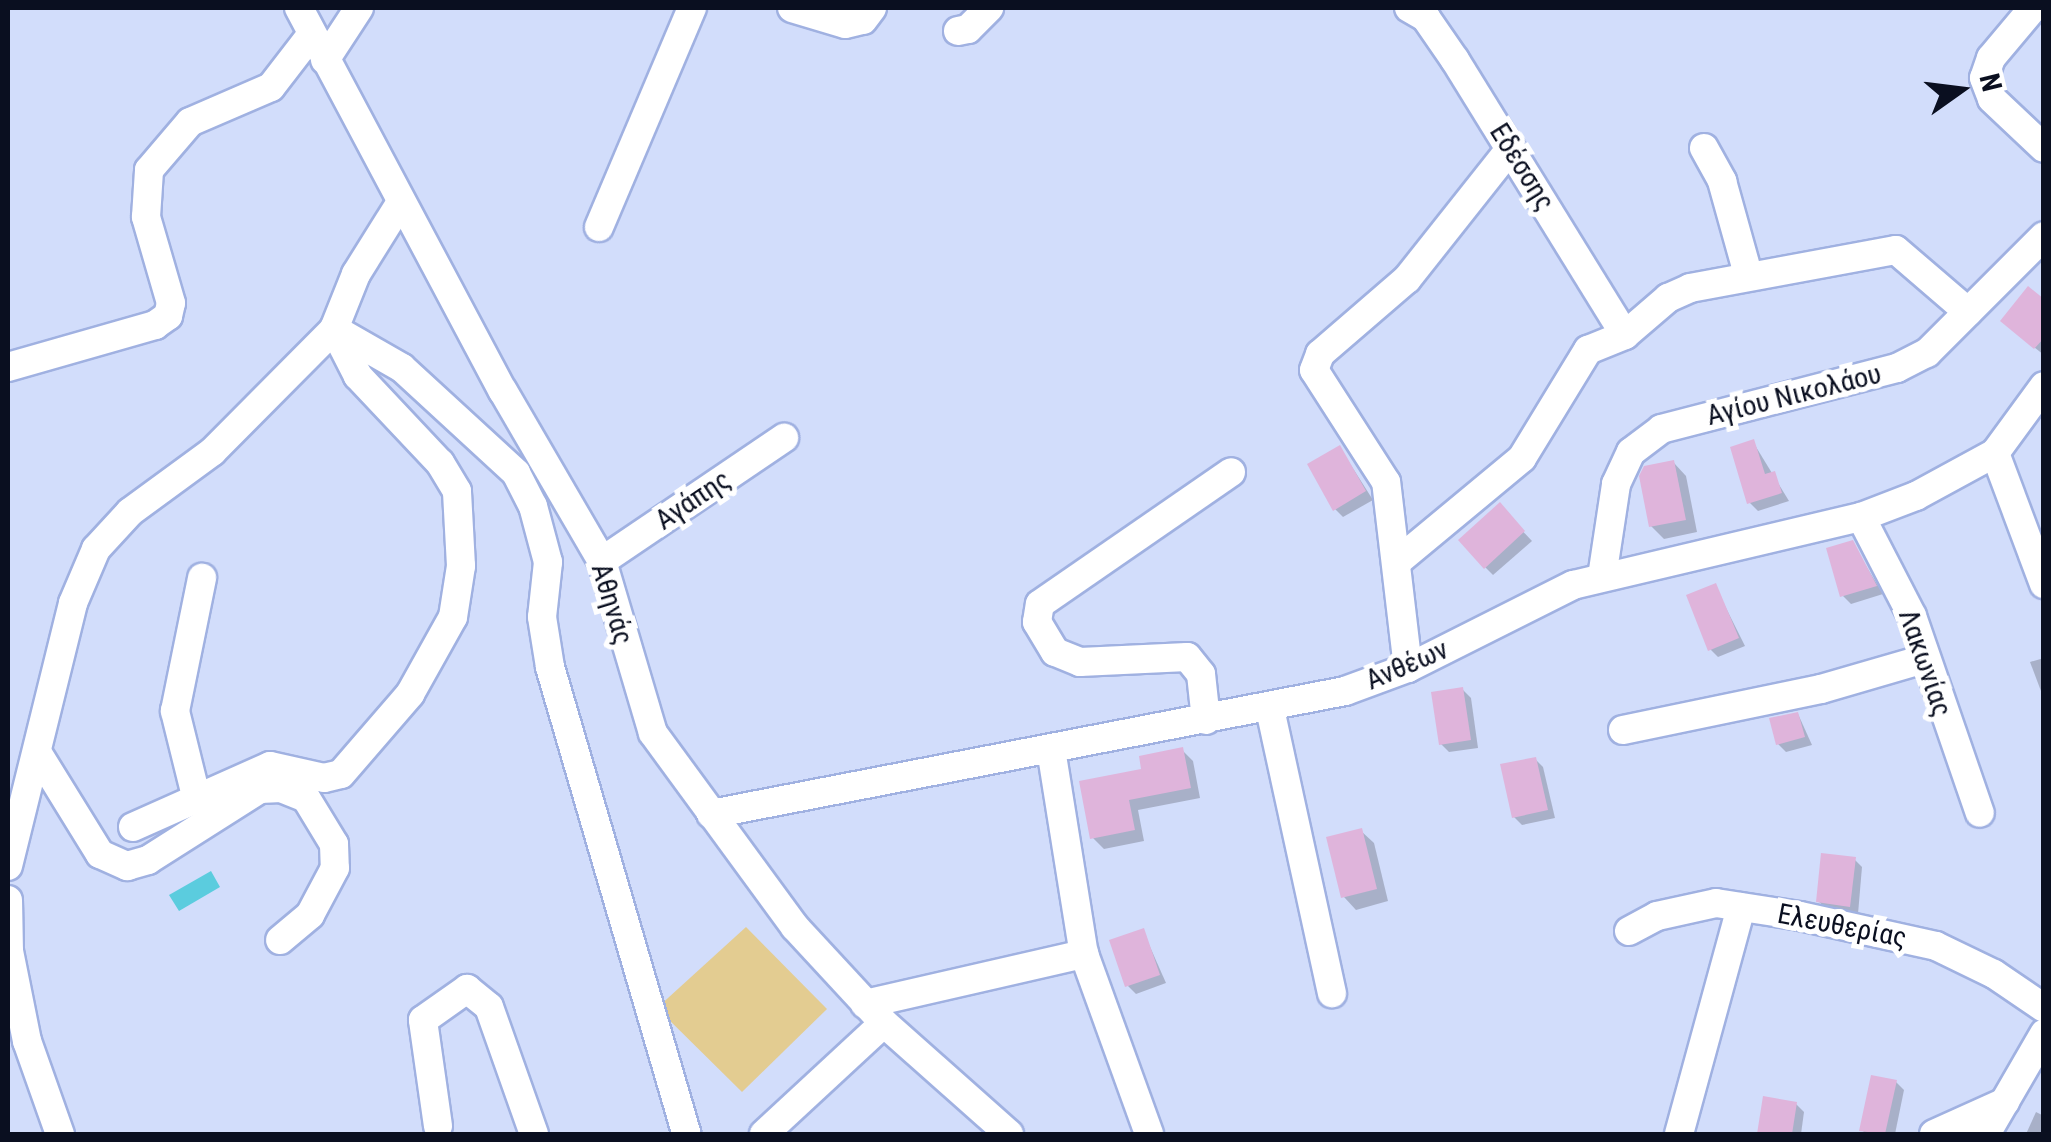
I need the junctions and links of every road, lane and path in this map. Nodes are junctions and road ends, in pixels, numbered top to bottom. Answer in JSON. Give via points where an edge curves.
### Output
{"nodes":[{"id":1,"x":298,"y":8,"type":"edge"},
{"id":2,"x":358,"y":8,"type":"edge"},
{"id":3,"x":692,"y":8,"type":"edge"},
{"id":4,"x":792,"y":8,"type":"edge"},
{"id":5,"x":872,"y":8,"type":"edge"},
{"id":6,"x":989,"y":8,"type":"edge"},
{"id":7,"x":1410,"y":8,"type":"edge"},
{"id":8,"x":2034,"y":8,"type":"edge"},
{"id":9,"x":958,"y":31,"type":"dead end"},
{"id":10,"x":311,"y":35,"type":"junction"},
{"id":11,"x":325,"y":60,"type":"junction"},
{"id":12,"x":1511,"y":148,"type":"junction"},
{"id":13,"x":1704,"y":148,"type":"dead end"},
{"id":14,"x":2044,"y":148,"type":"edge"},
{"id":15,"x":402,"y":202,"type":"junction"},
{"id":16,"x":599,"y":226,"type":"dead end"},
{"id":17,"x":2039,"y":249,"type":"edge"},
{"id":18,"x":1748,"y":274,"type":"junction"},
{"id":19,"x":1968,"y":312,"type":"junction"},
{"id":20,"x":334,"y":329,"type":"junction"},
{"id":21,"x":1625,"y":335,"type":"junction"},
{"id":22,"x":8,"y":368,"type":"edge"},
{"id":23,"x":2044,"y":386,"type":"edge"},
{"id":24,"x":784,"y":438,"type":"dead end"},
{"id":25,"x":1995,"y":453,"type":"junction"},
{"id":26,"x":1231,"y":472,"type":"dead end"},
{"id":27,"x":1861,"y":517,"type":"junction"},
{"id":28,"x":1398,"y":561,"type":"junction"},
{"id":29,"x":602,"y":562,"type":"junction"},
{"id":30,"x":202,"y":578,"type":"dead end"},
{"id":31,"x":1602,"y":578,"type":"junction"},
{"id":32,"x":2044,"y":584,"type":"edge"},
{"id":33,"x":1924,"y":659,"type":"junction"},
{"id":34,"x":1408,"y":668,"type":"junction"},
{"id":35,"x":1270,"y":709,"type":"junction"},
{"id":36,"x":1206,"y":720,"type":"junction"},
{"id":37,"x":1623,"y":730,"type":"dead end"},
{"id":38,"x":1050,"y":748,"type":"junction"},
{"id":39,"x":37,"y":752,"type":"junction"},
{"id":40,"x":196,"y":796,"type":"junction"},
{"id":41,"x":1980,"y":813,"type":"dead end"},
{"id":42,"x":711,"y":814,"type":"junction"},
{"id":43,"x":133,"y":827,"type":"dead end"},
{"id":44,"x":8,"y":866,"type":"edge"},
{"id":45,"x":8,"y":900,"type":"edge"},
{"id":46,"x":1741,"y":907,"type":"junction"},
{"id":47,"x":1629,"y":932,"type":"dead end"},
{"id":48,"x":280,"y":940,"type":"dead end"},
{"id":49,"x":1084,"y":954,"type":"junction"},
{"id":50,"x":1332,"y":993,"type":"dead end"},
{"id":51,"x":2044,"y":1008,"type":"edge"},
{"id":52,"x":874,"y":1013,"type":"junction"},
{"id":53,"x":2044,"y":1034,"type":"edge"},
{"id":54,"x":2005,"y":1102,"type":"junction"},
{"id":55,"x":438,"y":1126,"type":"dead end"},
{"id":56,"x":60,"y":1134,"type":"edge"},
{"id":57,"x":534,"y":1134,"type":"edge"},
{"id":58,"x":687,"y":1134,"type":"edge"},
{"id":59,"x":764,"y":1134,"type":"edge"},
{"id":60,"x":1010,"y":1134,"type":"edge"},
{"id":61,"x":1149,"y":1134,"type":"edge"},
{"id":62,"x":1679,"y":1134,"type":"edge"},
{"id":63,"x":1934,"y":1134,"type":"edge"},
{"id":64,"x":1986,"y":1134,"type":"edge"}],
"edges":[{"from":1,"to":10,"type":"street","name":"Αθηνάς"},
{"from":2,"to":11,"type":"street"},
{"from":3,"to":16,"type":"street"},
{"from":4,"to":5,"type":"street","via":[[846,24],[863,20]]},
{"from":6,"to":9,"type":"street"},
{"from":7,"to":12,"type":"street","name":"Εδέσσης","via":[[1426,18]]},
{"from":8,"to":14,"type":"street","via":[[1991,58],[1984,78],[1992,99]]},
{"from":10,"to":11,"type":"street","name":"Αθηνάς"},
{"from":10,"to":22,"type":"street","via":[[271,88],[190,122],[150,170],[146,217],[171,303],[168,316]]},
{"from":11,"to":15,"type":"street","name":"Αθηνάς"},
{"from":12,"to":21,"type":"street","name":"Εδέσσης"},
{"from":12,"to":28,"type":"street","via":[[1407,279],[1320,354],[1314,370],[1386,482]]},
{"from":13,"to":18,"type":"street","via":[[1722,181]]},
{"from":15,"to":20,"type":"street","via":[[356,274]]},
{"from":15,"to":29,"type":"street","name":"Αθηνάς"},
{"from":17,"to":19,"type":"street","name":"Αγίου Νικολάου"},
{"from":18,"to":19,"type":"street","via":[[1896,250]]},
{"from":18,"to":21,"type":"street","via":[[1668,298]]},
{"from":19,"to":31,"type":"street","name":"Αγίου Νικολάου","via":[[1928,353],[1896,368],[1660,429],[1631,452],[1616,484]]},
{"from":20,"to":39,"type":"street","via":[[212,452],[130,512],[96,549],[73,604]]},
{"from":20,"to":40,"type":"street","via":[[358,376],[440,463],[456,491],[461,566],[453,616],[410,694],[342,774],[324,778],[270,766]]},
{"from":20,"to":58,"type":"street","via":[[402,368],[516,473],[533,506],[548,562],[542,617],[550,667]]},
{"from":21,"to":28,"type":"street","via":[[1588,350],[1522,458]]},
{"from":23,"to":25,"type":"street","name":"Ανθέων"},
{"from":24,"to":29,"type":"street","name":"Αγάπης"},
{"from":25,"to":27,"type":"street","name":"Ανθέων","via":[[1966,474]]},
{"from":25,"to":32,"type":"street"},
{"from":26,"to":36,"type":"street","via":[[1040,604],[1037,622],[1054,652],[1080,662],[1187,657],[1201,674]]},
{"from":27,"to":31,"type":"street","name":"Ανθέων"},
{"from":27,"to":33,"type":"street","name":"Λακωνίας","via":[[1912,616]]},
{"from":28,"to":34,"type":"street"},
{"from":29,"to":42,"type":"street","name":"Αθηνάς","via":[[653,733]]},
{"from":30,"to":40,"type":"street","via":[[175,710]]},
{"from":31,"to":34,"type":"street","name":"Ανθέων","via":[[1572,585]]},
{"from":33,"to":37,"type":"street"},
{"from":33,"to":41,"type":"street","name":"Λακωνίας"},
{"from":34,"to":35,"type":"street","name":"Ανθέων"},
{"from":35,"to":36,"type":"street","name":"Ανθέων"},
{"from":35,"to":50,"type":"street"},
{"from":36,"to":38,"type":"street","name":"Ανθέων"},
{"from":38,"to":42,"type":"street","name":"Ανθέων"},
{"from":38,"to":49,"type":"street"},
{"from":39,"to":44,"type":"street"},
{"from":39,"to":48,"type":"street","via":[[100,854],[127,866],[148,860],[260,790],[281,788],[306,798],[334,844],[335,868],[310,915]]},
{"from":40,"to":43,"type":"street"},
{"from":42,"to":52,"type":"street","name":"Αθηνάς","via":[[795,927]]},
{"from":45,"to":56,"type":"street","via":[[9,952],[27,1041]]},
{"from":46,"to":47,"type":"street","name":"Ελευθερίας","via":[[1716,902],[1657,916]]},
{"from":46,"to":51,"type":"street","name":"Ελευθερίας","via":[[1936,946]]},
{"from":46,"to":62,"type":"street"},
{"from":49,"to":52,"type":"street"},
{"from":49,"to":61,"type":"street"},
{"from":52,"to":59,"type":"street"},
{"from":52,"to":60,"type":"street","name":"Αθηνάς"},
{"from":53,"to":54,"type":"street"},
{"from":54,"to":63,"type":"street"},
{"from":54,"to":64,"type":"street"},
{"from":55,"to":57,"type":"street","via":[[422,1020],[467,989],[489,1007]]}]}
